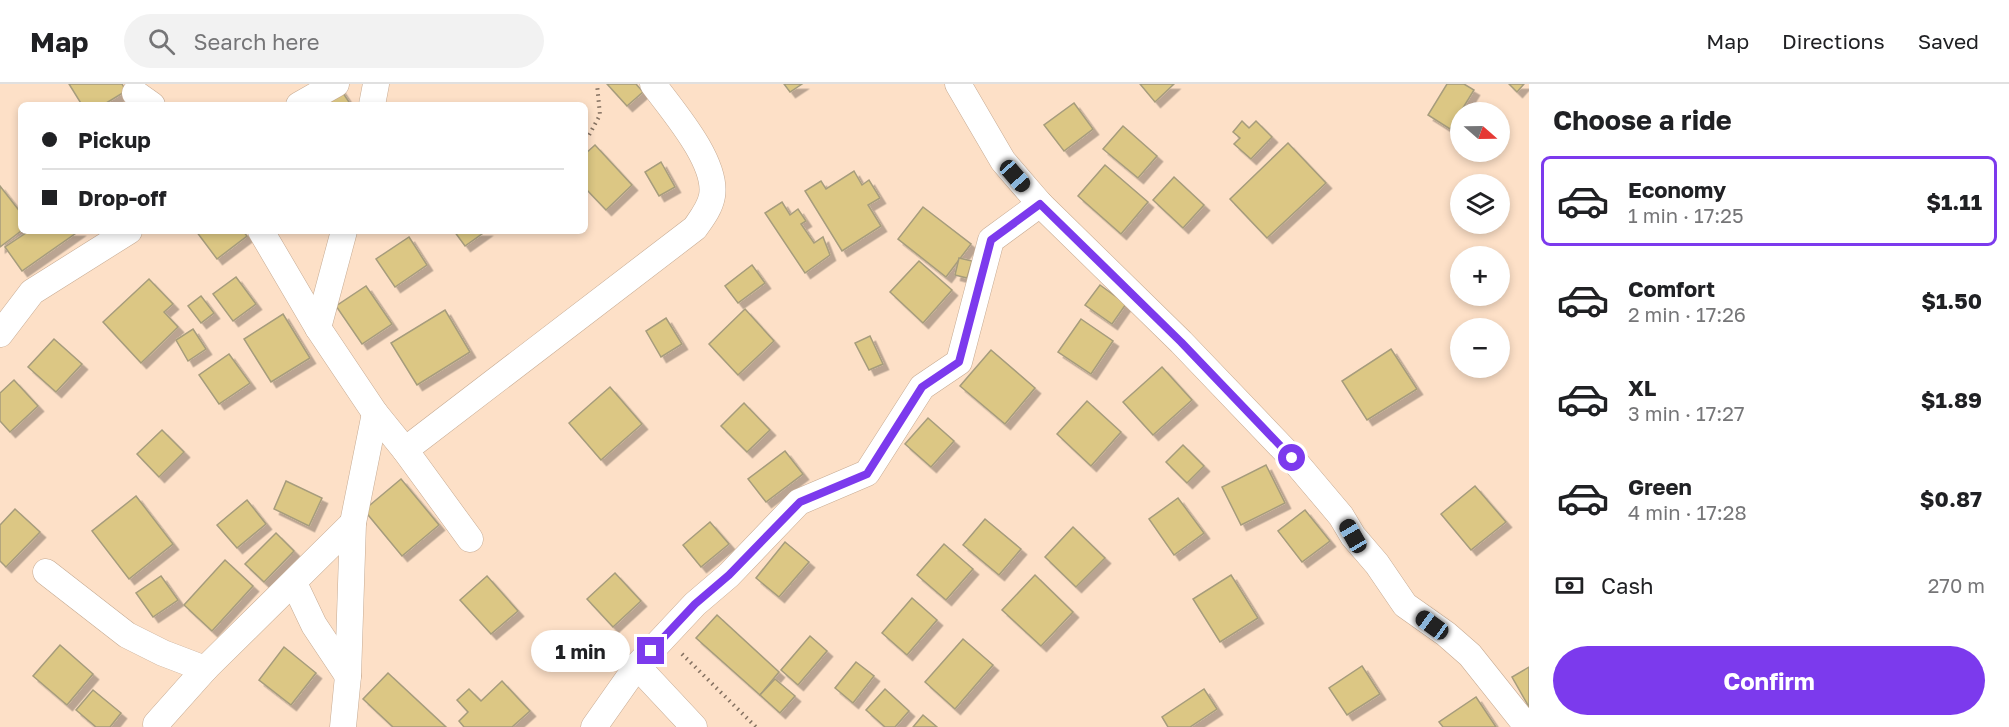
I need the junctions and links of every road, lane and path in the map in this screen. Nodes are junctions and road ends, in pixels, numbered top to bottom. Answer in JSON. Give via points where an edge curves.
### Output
{"nodes":[{"id":1,"x":336,"y":84,"type":"edge"},
{"id":2,"x":376,"y":84,"type":"edge"},
{"id":3,"x":597,"y":84,"type":"edge"},
{"id":4,"x":653,"y":84,"type":"edge"},
{"id":5,"x":958,"y":84,"type":"edge"},
{"id":6,"x":304,"y":102,"type":"edge"},
{"id":7,"x":373,"y":102,"type":"edge"},
{"id":8,"x":588,"y":137,"type":"edge"},
{"id":9,"x":1040,"y":204,"type":"junction"},
{"id":10,"x":124,"y":234,"type":"edge"},
{"id":11,"x":263,"y":234,"type":"edge"},
{"id":12,"x":343,"y":234,"type":"edge"},
{"id":13,"x":318,"y":328,"type":"junction"},
{"id":14,"x":0,"y":334,"type":"edge"},
{"id":15,"x":375,"y":412,"type":"junction"},
{"id":16,"x":405,"y":450,"type":"junction"},
{"id":17,"x":353,"y":523,"type":"junction"},
{"id":18,"x":470,"y":539,"type":"dead end"},
{"id":19,"x":46,"y":572,"type":"dead end"},
{"id":20,"x":294,"y":583,"type":"junction"},
{"id":21,"x":665,"y":636,"type":"junction"},
{"id":22,"x":637,"y":666,"type":"junction"},
{"id":23,"x":205,"y":669,"type":"junction"},
{"id":24,"x":348,"y":676,"type":"junction"},
{"id":25,"x":1529,"y":723,"type":"edge"},
{"id":26,"x":156,"y":724,"type":"dead end"},
{"id":27,"x":343,"y":727,"type":"edge"},
{"id":28,"x":594,"y":727,"type":"edge"},
{"id":29,"x":694,"y":727,"type":"edge"},
{"id":30,"x":756,"y":727,"type":"edge"}],
"edges":[{"from":1,"to":6,"type":"street"},
{"from":2,"to":7,"type":"street"},
{"from":3,"to":8,"type":"path","via":[[600,115]]},
{"from":4,"to":16,"type":"street","via":[[695,141],[711,176],[712,196],[706,213],[695,228]]},
{"from":5,"to":9,"type":"street","via":[[1003,161]]},
{"from":9,"to":21,"type":"street","via":[[991,240],[959,362],[922,387],[867,474],[800,502]]},
{"from":9,"to":25,"type":"street","via":[[1292,458],[1341,516],[1405,605],[1470,655],[1521,719]]},
{"from":10,"to":14,"type":"street","via":[[32,292]]},
{"from":11,"to":13,"type":"street"},
{"from":12,"to":13,"type":"street"},
{"from":13,"to":15,"type":"street"},
{"from":15,"to":16,"type":"street"},
{"from":15,"to":17,"type":"street"},
{"from":16,"to":18,"type":"street"},
{"from":17,"to":20,"type":"street"},
{"from":17,"to":24,"type":"street"},
{"from":19,"to":23,"type":"street","via":[[127,635]]},
{"from":20,"to":23,"type":"street"},
{"from":20,"to":24,"type":"street","via":[[314,625]]},
{"from":21,"to":22,"type":"street"},
{"from":21,"to":30,"type":"path"},
{"from":22,"to":28,"type":"street"},
{"from":22,"to":29,"type":"street"},
{"from":23,"to":26,"type":"street"},
{"from":24,"to":27,"type":"street"}]}
